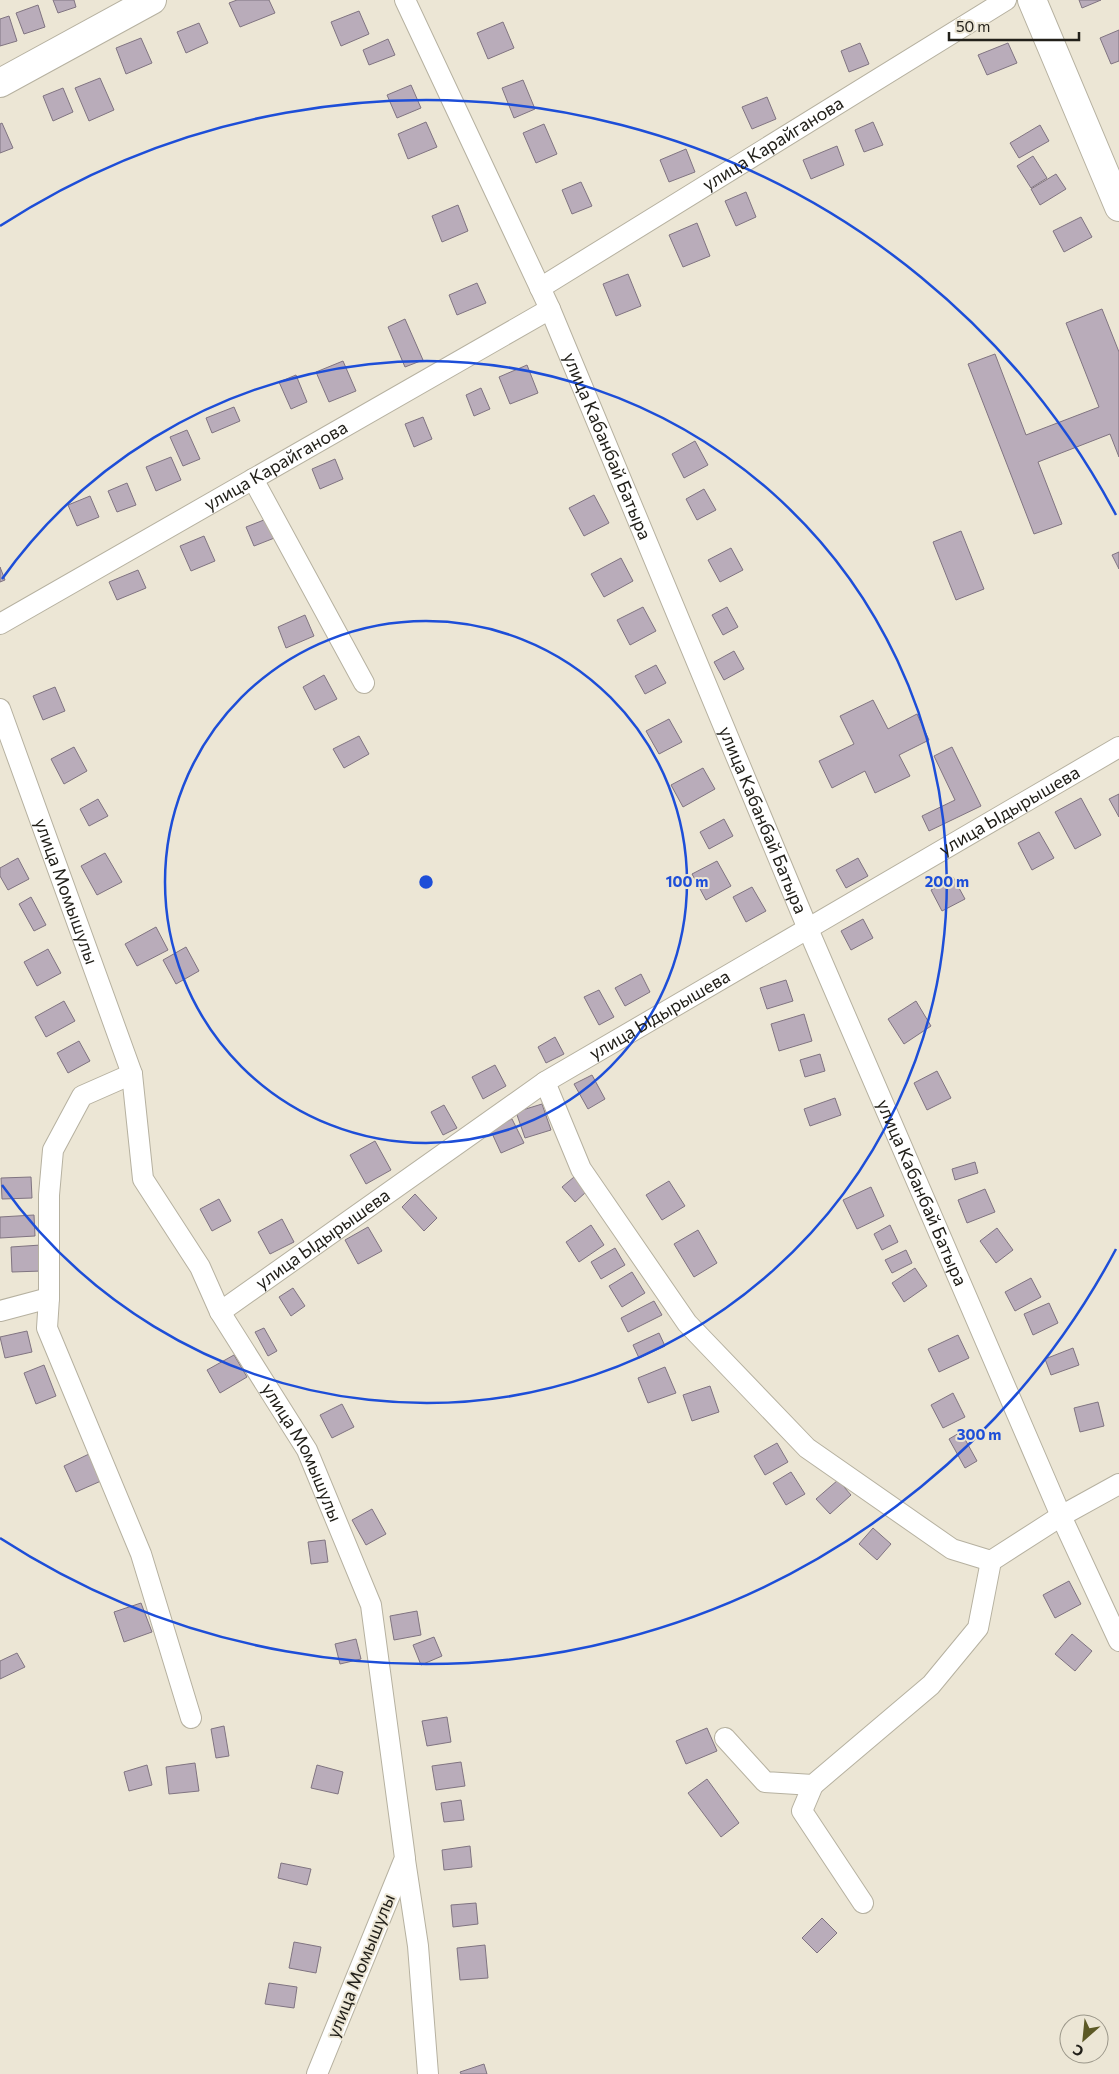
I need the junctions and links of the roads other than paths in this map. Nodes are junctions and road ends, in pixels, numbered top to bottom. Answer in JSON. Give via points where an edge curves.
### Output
{"nodes":[{"id":1,"x":152,"y":0,"type":"edge"},
{"id":2,"x":405,"y":0,"type":"edge"},
{"id":3,"x":1006,"y":0,"type":"edge"},
{"id":4,"x":1032,"y":0,"type":"edge"},
{"id":5,"x":0,"y":83,"type":"edge"},
{"id":6,"x":1119,"y":207,"type":"edge"},
{"id":7,"x":540,"y":288,"type":"junction"},
{"id":8,"x":550,"y":309,"type":"junction"},
{"id":9,"x":253,"y":479,"type":"junction"},
{"id":10,"x":0,"y":624,"type":"edge"},
{"id":11,"x":364,"y":683,"type":"dead end"},
{"id":12,"x":0,"y":709,"type":"edge"},
{"id":13,"x":1119,"y":747,"type":"edge"},
{"id":14,"x":808,"y":929,"type":"junction"},
{"id":15,"x":132,"y":1074,"type":"junction"},
{"id":16,"x":545,"y":1082,"type":"junction"},
{"id":17,"x":49,"y":1298,"type":"junction"},
{"id":18,"x":0,"y":1311,"type":"edge"},
{"id":19,"x":220,"y":1312,"type":"junction"},
{"id":20,"x":1119,"y":1484,"type":"edge"},
{"id":21,"x":1061,"y":1516,"type":"junction"},
{"id":22,"x":991,"y":1562,"type":"junction"},
{"id":23,"x":1119,"y":1642,"type":"edge"},
{"id":24,"x":191,"y":1718,"type":"dead end"},
{"id":25,"x":726,"y":1738,"type":"dead end"},
{"id":26,"x":813,"y":1785,"type":"junction"},
{"id":27,"x":405,"y":1858,"type":"junction"},
{"id":28,"x":863,"y":1903,"type":"dead end"},
{"id":29,"x":317,"y":2074,"type":"edge"},
{"id":30,"x":428,"y":2074,"type":"edge"}],
"edges":[{"from":1,"to":5,"type":"street"},
{"from":2,"to":7,"type":"street","name":"улица Кабанбай Батыра"},
{"from":3,"to":7,"type":"street","name":"улица Карайганова"},
{"from":4,"to":6,"type":"street"},
{"from":7,"to":8,"type":"street","name":"улица Кабанбай Батыра"},
{"from":8,"to":9,"type":"street","name":"улица Карайганова"},
{"from":8,"to":14,"type":"street","name":"улица Кабанбай Батыра"},
{"from":9,"to":10,"type":"street","name":"улица Карайганова"},
{"from":9,"to":11,"type":"street"},
{"from":12,"to":15,"type":"street","name":"улица Момышулы"},
{"from":13,"to":14,"type":"street","name":"улица Ыдырышева"},
{"from":14,"to":16,"type":"street","name":"улица Ыдырышева"},
{"from":14,"to":21,"type":"street","name":"улица Кабанбай Батыра"},
{"from":15,"to":17,"type":"street","via":[[82,1096],[53,1150],[49,1195]]},
{"from":15,"to":19,"type":"street","name":"улица Момышулы","via":[[143,1179],[200,1267]]},
{"from":16,"to":19,"type":"street","name":"улица Ыдырышева"},
{"from":16,"to":22,"type":"street","via":[[581,1169],[687,1323],[808,1448],[952,1548]]},
{"from":17,"to":18,"type":"street"},
{"from":17,"to":24,"type":"street","via":[[47,1328],[141,1554]]},
{"from":19,"to":27,"type":"street","name":"улица Момышулы","via":[[307,1450],[371,1605]]},
{"from":20,"to":21,"type":"street"},
{"from":21,"to":22,"type":"street"},
{"from":21,"to":23,"type":"street","name":"улица Кабанбай Батыра"},
{"from":22,"to":26,"type":"street","via":[[978,1628],[931,1685]]},
{"from":25,"to":26,"type":"street","via":[[765,1782]]},
{"from":26,"to":28,"type":"street","via":[[802,1811]]},
{"from":27,"to":29,"type":"street","name":"улица Момышулы"},
{"from":27,"to":30,"type":"street","name":"улица Момышулы","via":[[418,1946]]}]}
